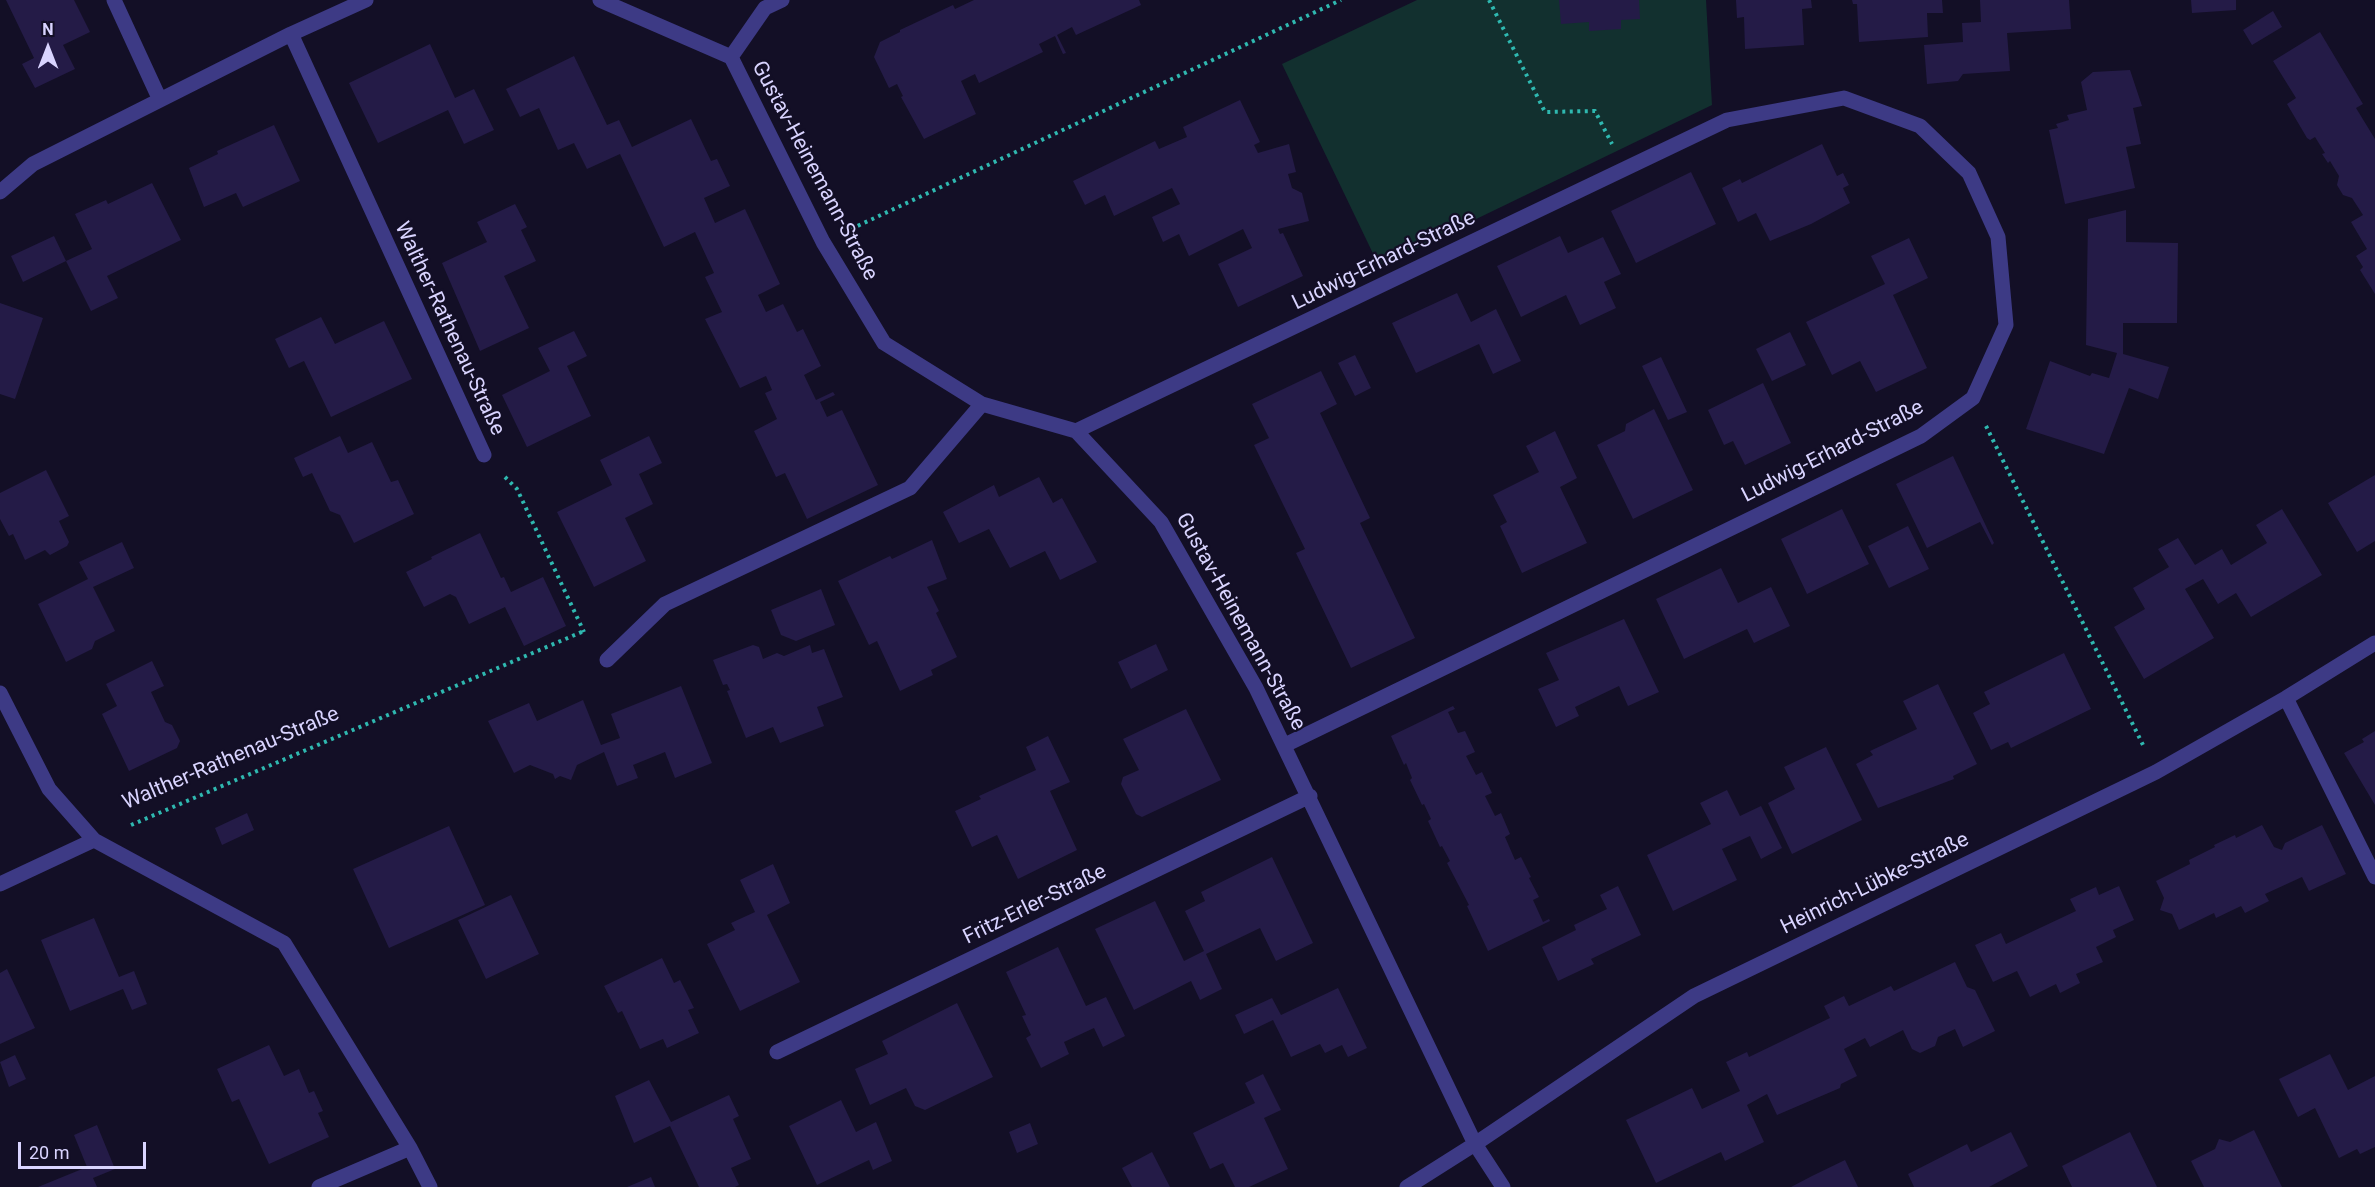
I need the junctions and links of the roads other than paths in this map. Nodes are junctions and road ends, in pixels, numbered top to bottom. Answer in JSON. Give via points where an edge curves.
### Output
{"nodes":[{"id":1,"x":114,"y":0,"type":"edge"},
{"id":2,"x":366,"y":0,"type":"edge"},
{"id":3,"x":600,"y":0,"type":"edge"},
{"id":4,"x":782,"y":0,"type":"edge"},
{"id":5,"x":763,"y":4,"type":"edge"},
{"id":6,"x":291,"y":34,"type":"junction"},
{"id":7,"x":731,"y":57,"type":"junction"},
{"id":8,"x":160,"y":100,"type":"junction"},
{"id":9,"x":0,"y":192,"type":"edge"},
{"id":10,"x":982,"y":404,"type":"junction"},
{"id":11,"x":1076,"y":431,"type":"junction"},
{"id":12,"x":484,"y":455,"type":"road end"},
{"id":13,"x":2375,"y":643,"type":"edge"},
{"id":14,"x":607,"y":660,"type":"road end"},
{"id":15,"x":0,"y":693,"type":"edge"},
{"id":16,"x":2286,"y":698,"type":"junction"},
{"id":17,"x":1286,"y":745,"type":"junction"},
{"id":18,"x":1310,"y":796,"type":"junction"},
{"id":19,"x":94,"y":840,"type":"junction"},
{"id":20,"x":2375,"y":877,"type":"edge"},
{"id":21,"x":0,"y":884,"type":"edge"},
{"id":22,"x":777,"y":1052,"type":"dead end"},
{"id":23,"x":1475,"y":1144,"type":"junction"},
{"id":24,"x":410,"y":1148,"type":"junction"},
{"id":25,"x":319,"y":1187,"type":"edge"},
{"id":26,"x":430,"y":1187,"type":"edge"},
{"id":27,"x":1407,"y":1187,"type":"edge"},
{"id":28,"x":1503,"y":1187,"type":"edge"}],
"edges":[{"from":1,"to":8,"type":"street"},
{"from":2,"to":6,"type":"street"},
{"from":3,"to":7,"type":"street","name":"Gustav-Heinemann-Straße"},
{"from":4,"to":5,"type":"street"},
{"from":5,"to":7,"type":"street"},
{"from":6,"to":8,"type":"street"},
{"from":6,"to":12,"type":"street","name":"Walther-Rathenau-Straße"},
{"from":7,"to":10,"type":"street","name":"Gustav-Heinemann-Straße","via":[[823,242],[884,343]]},
{"from":8,"to":9,"type":"street","via":[[33,164]]},
{"from":10,"to":11,"type":"street","name":"Gustav-Heinemann-Straße"},
{"from":10,"to":14,"type":"street","via":[[909,488],[665,604]]},
{"from":11,"to":17,"type":"street","name":"Gustav-Heinemann-Straße","via":[[1161,522]]},
{"from":11,"to":17,"type":"street","name":"Ludwig-Erhard-Straße","via":[[1727,120],[1844,98],[1920,126],[1969,173],[1998,237],[2006,325],[1973,398],[1921,436]]},
{"from":13,"to":16,"type":"street","name":"Heinrich-Lübke-Straße"},
{"from":15,"to":19,"type":"street","via":[[49,789]]},
{"from":16,"to":20,"type":"street"},
{"from":16,"to":23,"type":"street","name":"Heinrich-Lübke-Straße","via":[[2156,772],[1694,996]]},
{"from":17,"to":18,"type":"street","name":"Gustav-Heinemann-Straße"},
{"from":18,"to":22,"type":"street","name":"Fritz-Erler-Straße"},
{"from":18,"to":23,"type":"street","name":"Gustav-Heinemann-Straße"},
{"from":19,"to":21,"type":"street"},
{"from":19,"to":24,"type":"street","via":[[284,943]]},
{"from":23,"to":27,"type":"street","name":"Heinrich-Lübke-Straße"},
{"from":23,"to":28,"type":"street","name":"Gustav-Heinemann-Straße"},
{"from":24,"to":25,"type":"street"},
{"from":24,"to":26,"type":"street"}]}
